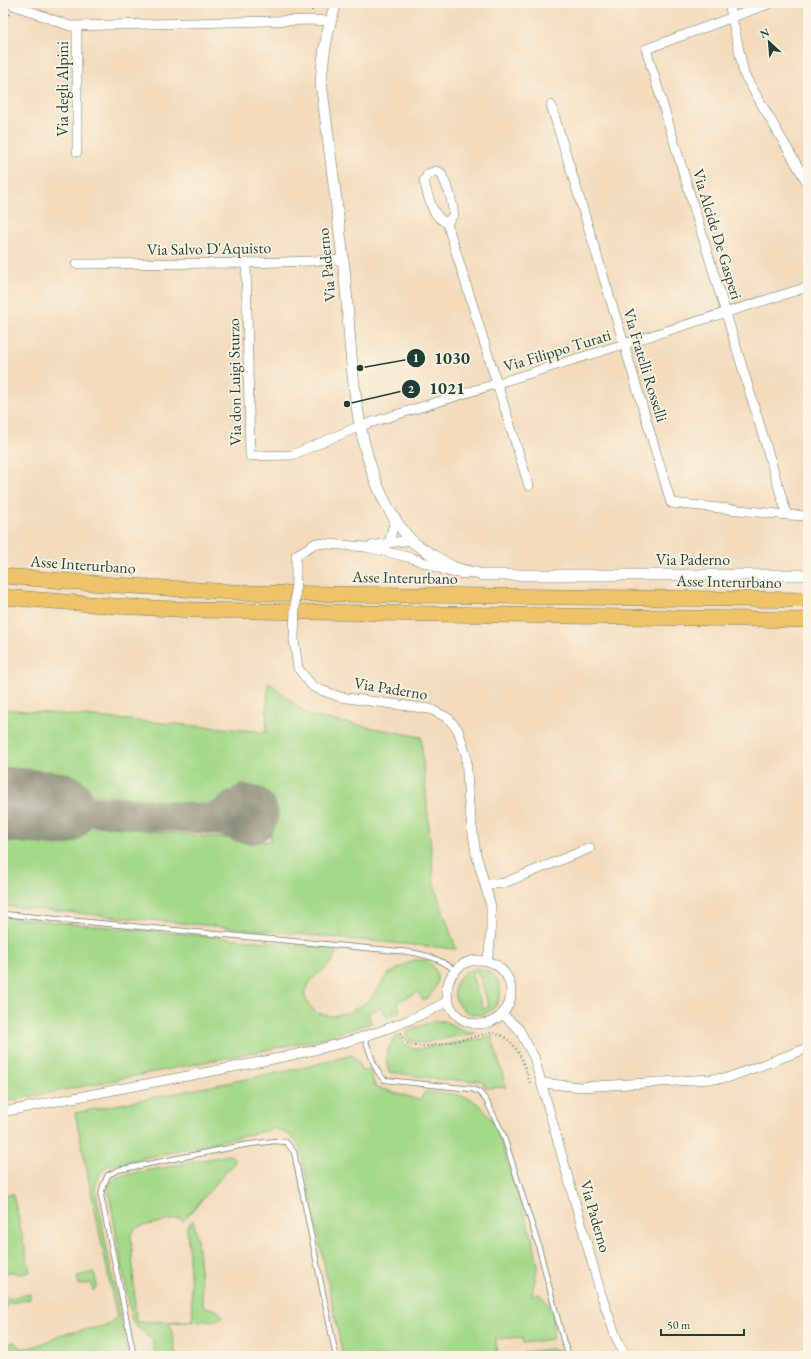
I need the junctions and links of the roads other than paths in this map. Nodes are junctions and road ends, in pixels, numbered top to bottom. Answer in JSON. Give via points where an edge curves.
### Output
{"nodes":[{"id":1,"x":8,"y":3,"type":"edge"},
{"id":2,"x":336,"y":3,"type":"edge"},
{"id":3,"x":729,"y":3,"type":"edge"},
{"id":4,"x":771,"y":3,"type":"edge"},
{"id":5,"x":732,"y":17,"type":"junction"},
{"id":6,"x":330,"y":21,"type":"junction"},
{"id":7,"x":77,"y":26,"type":"junction"},
{"id":8,"x":551,"y":105,"type":"dead end"},
{"id":9,"x":77,"y":152,"type":"dead end"},
{"id":10,"x":808,"y":184,"type":"edge"},
{"id":11,"x":447,"y":223,"type":"junction"},
{"id":12,"x":343,"y":260,"type":"junction"},
{"id":13,"x":246,"y":263,"type":"junction"},
{"id":14,"x":76,"y":264,"type":"dead end"},
{"id":15,"x":808,"y":287,"type":"edge"},
{"id":16,"x":727,"y":313,"type":"junction"},
{"id":17,"x":624,"y":344,"type":"junction"},
{"id":18,"x":497,"y":384,"type":"junction"},
{"id":19,"x":360,"y":426,"type":"junction"},
{"id":20,"x":529,"y":486,"type":"dead end"},
{"id":21,"x":788,"y":515,"type":"junction"},
{"id":22,"x":808,"y":516,"type":"edge"},
{"id":23,"x":395,"y":519,"type":"junction"},
{"id":24,"x":411,"y":540,"type":"junction"},
{"id":25,"x":389,"y":543,"type":"junction"},
{"id":26,"x":366,"y":547,"type":"junction"},
{"id":27,"x":427,"y":550,"type":"junction"},
{"id":28,"x":412,"y":558,"type":"junction"},
{"id":29,"x":482,"y":575,"type":"junction"},
{"id":30,"x":808,"y":575,"type":"edge"},
{"id":31,"x":3,"y":576,"type":"edge"},
{"id":32,"x":3,"y":597,"type":"edge"},
{"id":33,"x":808,"y":600,"type":"edge"},
{"id":34,"x":808,"y":620,"type":"edge"},
{"id":35,"x":590,"y":848,"type":"dead end"},
{"id":36,"x":485,"y":885,"type":"junction"},
{"id":37,"x":3,"y":914,"type":"edge"},
{"id":38,"x":486,"y":961,"type":"junction"},
{"id":39,"x":456,"y":970,"type":"junction"},
{"id":40,"x":448,"y":1000,"type":"junction"},
{"id":41,"x":502,"y":1014,"type":"junction"},
{"id":42,"x":364,"y":1036,"type":"junction"},
{"id":43,"x":808,"y":1048,"type":"edge"},
{"id":44,"x":541,"y":1083,"type":"junction"},
{"id":45,"x":3,"y":1112,"type":"edge"},
{"id":46,"x":134,"y":1356,"type":"edge"},
{"id":47,"x":336,"y":1356,"type":"edge"},
{"id":48,"x":568,"y":1356,"type":"edge"},
{"id":49,"x":625,"y":1356,"type":"edge"}],
"edges":[{"from":1,"to":7,"type":"street","name":"Via degli Alpini","via":[[70,26]]},
{"from":2,"to":6,"type":"street","name":"Via Paderno"},
{"from":3,"to":5,"type":"street"},
{"from":4,"to":5,"type":"street"},
{"from":5,"to":10,"type":"street","via":[[744,74]]},
{"from":5,"to":16,"type":"street","name":"Via Alcide De Gasperi","via":[[646,49]]},
{"from":6,"to":7,"type":"street","name":"Via degli Alpini"},
{"from":6,"to":12,"type":"street","name":"Via Paderno","via":[[321,82]]},
{"from":7,"to":9,"type":"street","name":"Via degli Alpini"},
{"from":8,"to":17,"type":"street","name":"Via Fratelli Rosselli"},
{"from":11,"to":11,"type":"street","via":[[454,214],[450,194],[441,173],[428,174],[424,181],[435,214]]},
{"from":11,"to":18,"type":"street"},
{"from":12,"to":13,"type":"street","name":"Via Salvo D'Aquisto"},
{"from":12,"to":19,"type":"street","name":"Via Paderno","via":[[355,400]]},
{"from":13,"to":14,"type":"street","name":"Via Salvo D'Aquisto"},
{"from":13,"to":19,"type":"street","name":"Via don Luigi Sturzo","via":[[250,456],[292,455]]},
{"from":15,"to":16,"type":"street","name":"Via Filippo Turati"},
{"from":16,"to":17,"type":"street","name":"Via Filippo Turati"},
{"from":16,"to":21,"type":"street","name":"Via Alcide De Gasperi"},
{"from":17,"to":18,"type":"street","name":"Via Filippo Turati"},
{"from":17,"to":21,"type":"street","name":"Via Fratelli Rosselli","via":[[671,503]]},
{"from":18,"to":19,"type":"street","name":"Via Filippo Turati"},
{"from":18,"to":20,"type":"street"},
{"from":19,"to":23,"type":"street","name":"Via Paderno","via":[[375,478]]},
{"from":21,"to":22,"type":"street","name":"Via Fratelli Rosselli"},
{"from":23,"to":24,"type":"street","name":"Via Paderno"},
{"from":23,"to":25,"type":"street"},
{"from":24,"to":25,"type":"street","name":"Via Paderno"},
{"from":24,"to":27,"type":"street","name":"Via Paderno"},
{"from":25,"to":26,"type":"street","name":"Via Paderno"},
{"from":26,"to":28,"type":"street","name":"Via Paderno"},
{"from":26,"to":36,"type":"street","name":"Via Paderno","bridge":true,"via":[[316,543],[296,555],[294,639],[298,668],[313,687],[340,697],[430,710],[448,718],[458,730],[466,755],[469,806],[476,854]]},
{"from":27,"to":28,"type":"street"},
{"from":27,"to":29,"type":"street","name":"Via Paderno","via":[[454,567]]},
{"from":28,"to":29,"type":"street","name":"Via Paderno","via":[[450,572]]},
{"from":29,"to":30,"type":"street","name":"Via Paderno"},
{"from":31,"to":33,"type":"highway","name":"Asse Interurbano","via":[[250,593]]},
{"from":32,"to":34,"type":"highway","via":[[194,610]]},
{"from":35,"to":36,"type":"street","via":[[504,883]]},
{"from":36,"to":38,"type":"street","name":"Via Paderno","via":[[491,906],[491,933]]},
{"from":37,"to":39,"type":"lane","via":[[409,952],[428,955]]},
{"from":38,"to":39,"type":"street","via":[[469,961]]},
{"from":38,"to":41,"type":"street","via":[[499,966],[510,982],[510,1002]]},
{"from":39,"to":40,"type":"street","via":[[448,983]]},
{"from":40,"to":41,"type":"street","via":[[453,1011],[466,1022],[489,1023]]},
{"from":40,"to":42,"type":"street","via":[[397,1025]]},
{"from":41,"to":44,"type":"street","name":"Via Paderno","via":[[519,1029],[528,1044]]},
{"from":42,"to":45,"type":"street","via":[[306,1052]]},
{"from":42,"to":48,"type":"lane","via":[[373,1062],[385,1080],[472,1089],[486,1100],[503,1134],[538,1244]]},
{"from":43,"to":44,"type":"street","via":[[727,1078],[580,1087]]},
{"from":44,"to":49,"type":"street","name":"Via Paderno","via":[[601,1294]]},
{"from":46,"to":47,"type":"lane","via":[[101,1196],[102,1186],[108,1174],[244,1145],[275,1141],[286,1142],[294,1152]]}]}
